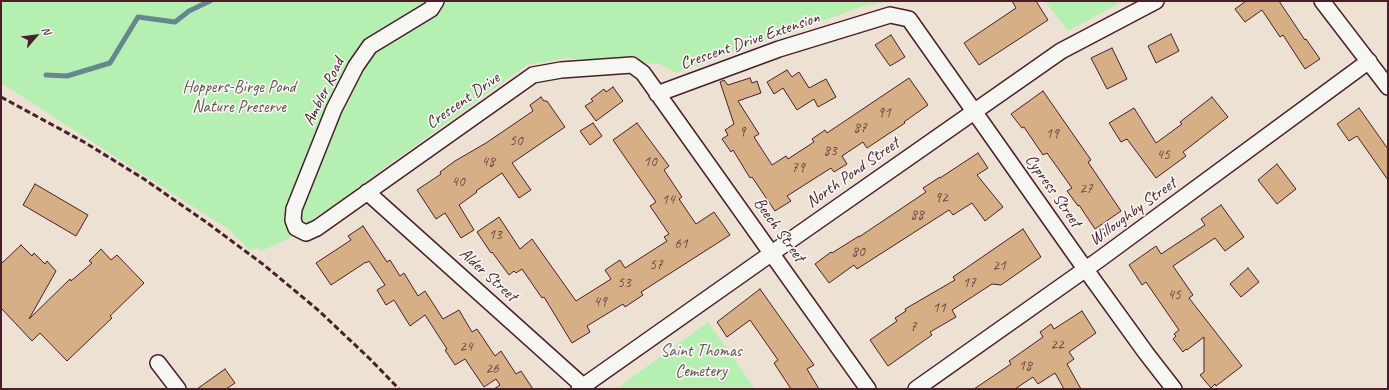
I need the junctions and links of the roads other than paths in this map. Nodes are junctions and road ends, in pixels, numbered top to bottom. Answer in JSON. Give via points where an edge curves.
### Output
{"nodes":[{"id":1,"x":436,"y":1,"type":"edge"},
{"id":2,"x":1156,"y":1,"type":"edge"},
{"id":3,"x":1322,"y":1,"type":"edge"},
{"id":4,"x":1369,"y":61,"type":"junction"},
{"id":5,"x":1388,"y":87,"type":"edge"},
{"id":6,"x":657,"y":94,"type":"junction"},
{"id":7,"x":974,"y":112,"type":"junction"},
{"id":8,"x":367,"y":192,"type":"junction"},
{"id":9,"x":299,"y":230,"type":"joint"},
{"id":10,"x":772,"y":253,"type":"junction"},
{"id":11,"x":1086,"y":269,"type":"junction"},
{"id":12,"x":158,"y":363,"type":"dead end"},
{"id":13,"x":581,"y":388,"type":"edge"},
{"id":14,"x":178,"y":389,"type":"edge"},
{"id":15,"x":868,"y":389,"type":"edge"},
{"id":16,"x":916,"y":389,"type":"edge"},
{"id":17,"x":1174,"y":389,"type":"edge"}],
"edges":[{"from":1,"to":9,"type":"street","name":"Ambler Road","via":[[431,9],[370,46],[356,66],[334,109],[294,209],[293,223]]},
{"from":2,"to":7,"type":"street","name":"North Pond Street","via":[[1061,51]]},
{"from":3,"to":4,"type":"street"},
{"from":4,"to":5,"type":"street"},
{"from":4,"to":11,"type":"street","name":"Willoughby Street"},
{"from":6,"to":7,"type":"street","name":"Crescent Drive Extension","via":[[779,49],[890,15],[909,19]]},
{"from":6,"to":8,"type":"street","name":"Crescent Drive","via":[[643,73],[632,65],[561,70],[533,75]]},
{"from":6,"to":10,"type":"street","name":"Beech Street"},
{"from":7,"to":10,"type":"street","name":"North Pond Street"},
{"from":7,"to":11,"type":"street","name":"Cypress Street"},
{"from":8,"to":9,"type":"street","name":"Crescent Drive","via":[[312,231],[306,233]]},
{"from":8,"to":13,"type":"street","name":"Alder Street"},
{"from":10,"to":13,"type":"street","name":"North Pond Street"},
{"from":10,"to":15,"type":"street","name":"Beech Street"},
{"from":11,"to":16,"type":"street","name":"Willoughby Street"},
{"from":11,"to":17,"type":"street","name":"Cypress Street"},
{"from":12,"to":14,"type":"street"}]}
